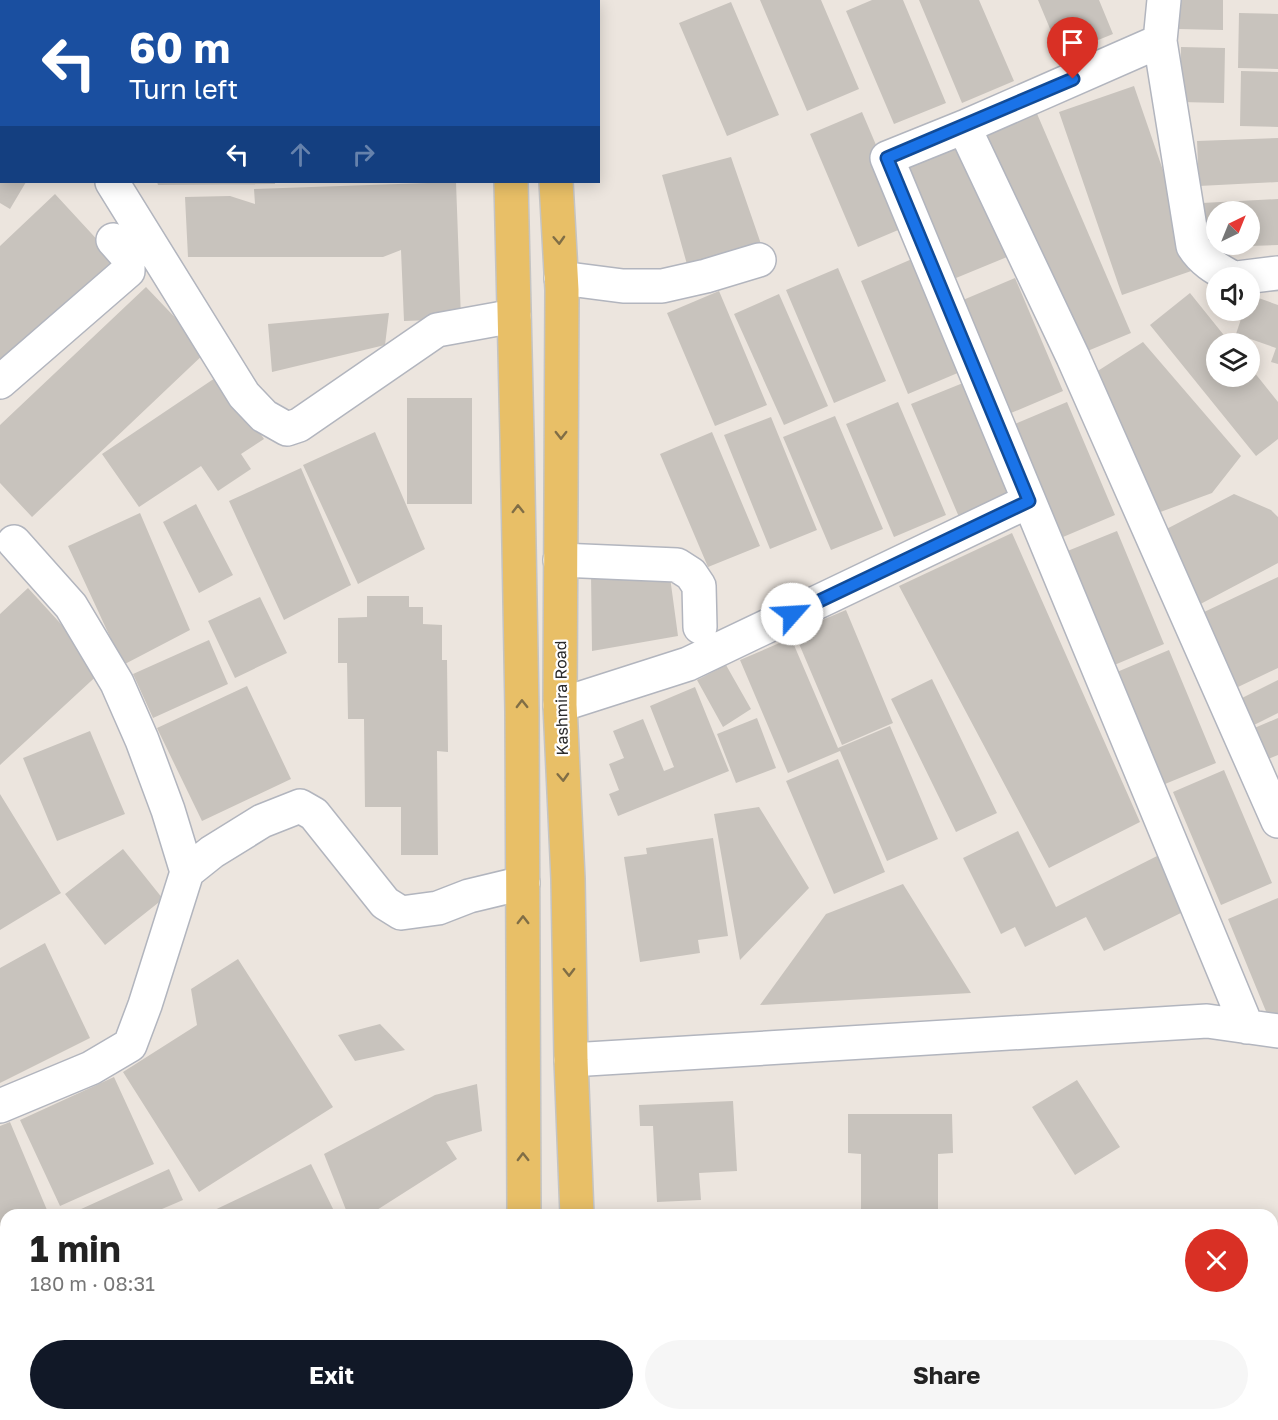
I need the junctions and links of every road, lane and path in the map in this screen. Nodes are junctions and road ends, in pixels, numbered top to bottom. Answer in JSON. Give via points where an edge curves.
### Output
{"nodes":[{"id":1,"x":1164,"y":0,"type":"edge"},
{"id":2,"x":1160,"y":41,"type":"junction"},
{"id":3,"x":964,"y":127,"type":"junction"},
{"id":4,"x":113,"y":183,"type":"edge"},
{"id":5,"x":511,"y":183,"type":"edge"},
{"id":6,"x":556,"y":183,"type":"edge"},
{"id":7,"x":113,"y":240,"type":"dead end"},
{"id":8,"x":759,"y":260,"type":"dead end"},
{"id":9,"x":1213,"y":267,"type":"edge"},
{"id":10,"x":1278,"y":273,"type":"edge"},
{"id":11,"x":1260,"y":275,"type":"edge"},
{"id":12,"x":561,"y":278,"type":"junction"},
{"id":13,"x":514,"y":316,"type":"junction"},
{"id":14,"x":0,"y":382,"type":"edge"},
{"id":15,"x":1029,"y":501,"type":"junction"},
{"id":16,"x":14,"y":542,"type":"dead end"},
{"id":17,"x":560,"y":560,"type":"junction"},
{"id":18,"x":700,"y":627,"type":"dead end"},
{"id":19,"x":560,"y":705,"type":"junction"},
{"id":20,"x":1278,"y":821,"type":"edge"},
{"id":21,"x":187,"y":872,"type":"junction"},
{"id":22,"x":523,"y":883,"type":"junction"},
{"id":23,"x":1263,"y":1029,"type":"edge"},
{"id":24,"x":571,"y":1060,"type":"junction"},
{"id":25,"x":0,"y":1106,"type":"edge"},
{"id":26,"x":524,"y":1209,"type":"edge"},
{"id":27,"x":577,"y":1209,"type":"edge"}],
"edges":[{"from":1,"to":2,"type":"street"},
{"from":2,"to":3,"type":"street"},
{"from":2,"to":9,"type":"street","via":[[1193,246]]},
{"from":3,"to":15,"type":"street","via":[[887,158]]},
{"from":3,"to":20,"type":"street","via":[[1073,357]]},
{"from":4,"to":13,"type":"street","via":[[244,396],[264,416],[287,429],[299,425],[437,330]]},
{"from":5,"to":13,"type":"main road"},
{"from":6,"to":12,"type":"main road","name":"Kashmira Road","one_way":true},
{"from":7,"to":14,"type":"street","via":[[128,257],[128,271]]},
{"from":8,"to":12,"type":"street","via":[[662,286],[622,286]]},
{"from":10,"to":11,"type":"street"},
{"from":12,"to":17,"type":"main road","name":"Kashmira Road","one_way":true},
{"from":22,"to":13,"type":"main road","one_way":true},
{"from":15,"to":19,"type":"street","via":[[688,664]]},
{"from":15,"to":23,"type":"street"},
{"from":16,"to":21,"type":"street","via":[[71,606],[117,683],[168,810]]},
{"from":17,"to":18,"type":"street","via":[[677,565],[691,574],[699,586]]},
{"from":17,"to":19,"type":"main road","name":"Kashmira Road"},
{"from":19,"to":24,"type":"main road","name":"Kashmira Road","one_way":true},
{"from":21,"to":22,"type":"street","via":[[262,821],[300,806],[314,814],[385,903],[401,913],[438,908]]},
{"from":21,"to":25,"type":"street","via":[[130,1046],[91,1068]]},
{"from":26,"to":22,"type":"main road","one_way":true},
{"from":23,"to":24,"type":"street","via":[[1207,1021]]},
{"from":24,"to":27,"type":"main road","name":"Kashmira Road"}]}
